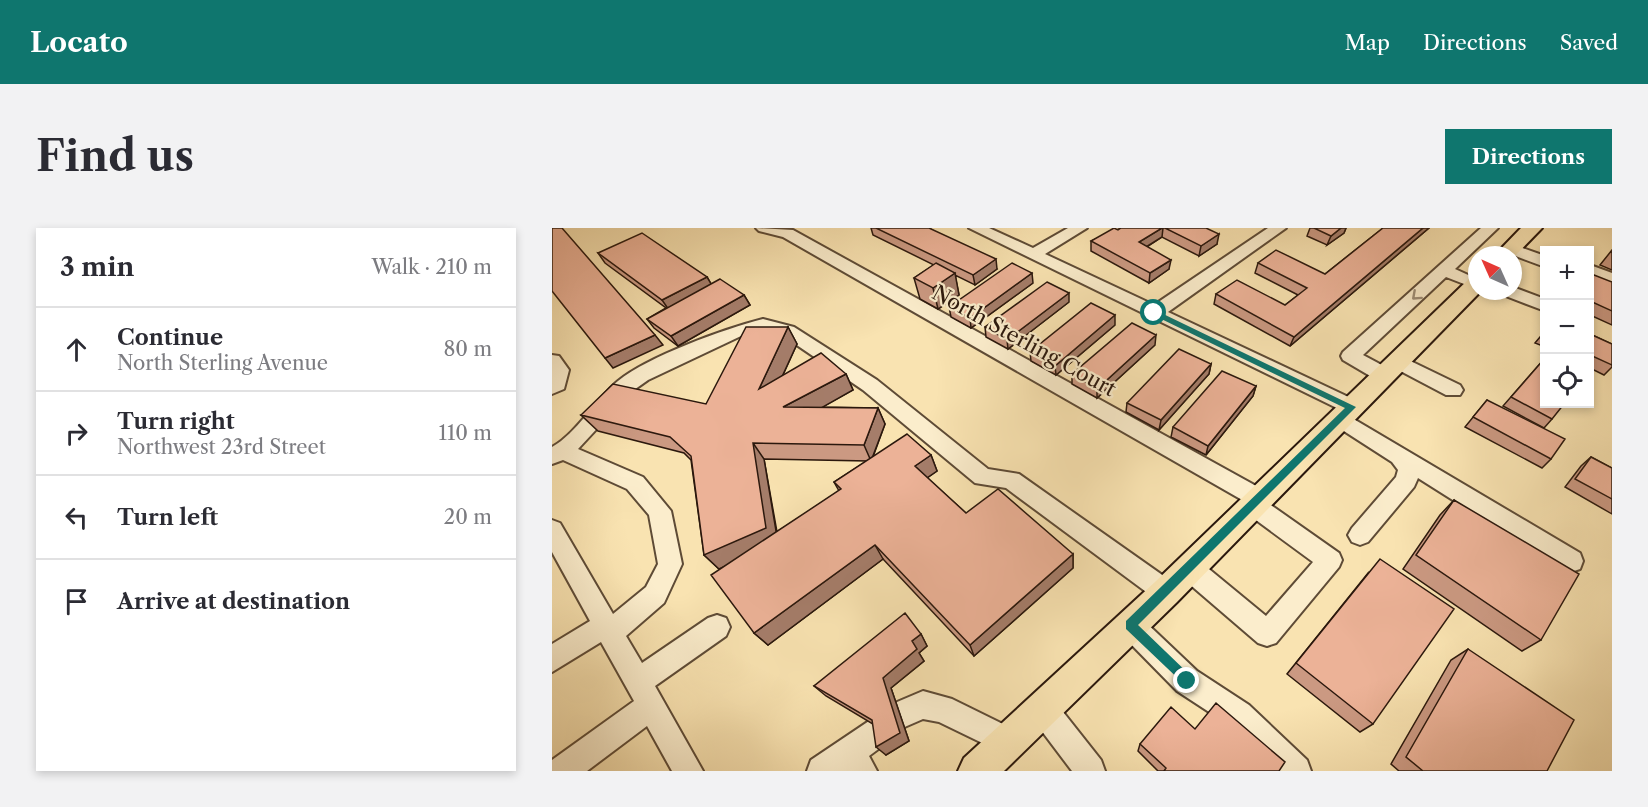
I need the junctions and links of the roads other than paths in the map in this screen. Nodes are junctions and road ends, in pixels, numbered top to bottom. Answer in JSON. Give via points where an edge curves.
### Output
{"nodes":[{"id":1,"x":764,"y":228,"type":"edge"},
{"id":2,"x":977,"y":228,"type":"edge"},
{"id":3,"x":1079,"y":228,"type":"edge"},
{"id":4,"x":1278,"y":228,"type":"edge"},
{"id":5,"x":1490,"y":228,"type":"edge"},
{"id":6,"x":793,"y":231,"type":"edge"},
{"id":7,"x":1517,"y":243,"type":"edge"},
{"id":8,"x":1540,"y":248,"type":"edge"},
{"id":9,"x":1033,"y":255,"type":"junction"},
{"id":10,"x":1540,"y":259,"type":"edge"},
{"id":11,"x":1444,"y":270,"type":"junction"},
{"id":12,"x":1594,"y":272,"type":"edge"},
{"id":13,"x":1612,"y":279,"type":"edge"},
{"id":14,"x":1468,"y":280,"type":"edge"},
{"id":15,"x":1594,"y":281,"type":"edge"},
{"id":16,"x":1612,"y":288,"type":"edge"},
{"id":17,"x":1468,"y":291,"type":"edge"},
{"id":18,"x":1522,"y":296,"type":"edge"},
{"id":19,"x":1540,"y":304,"type":"edge"},
{"id":20,"x":1154,"y":313,"type":"junction"},
{"id":21,"x":552,"y":361,"type":"edge"},
{"id":22,"x":1391,"y":368,"type":"junction"},
{"id":23,"x":552,"y":387,"type":"edge"},
{"id":24,"x":1453,"y":390,"type":"dead end"},
{"id":25,"x":1346,"y":413,"type":"junction"},
{"id":26,"x":557,"y":453,"type":"edge"},
{"id":27,"x":1400,"y":456,"type":"junction"},
{"id":28,"x":1256,"y":502,"type":"junction"},
{"id":29,"x":552,"y":530,"type":"edge"},
{"id":30,"x":1360,"y":535,"type":"dead end"},
{"id":31,"x":1571,"y":561,"type":"dead end"},
{"id":32,"x":1189,"y":568,"type":"junction"},
{"id":33,"x":1166,"y":592,"type":"junction"},
{"id":34,"x":1130,"y":625,"type":"junction"},
{"id":35,"x":717,"y":627,"type":"dead end"},
{"id":36,"x":608,"y":629,"type":"junction"},
{"id":37,"x":552,"y":659,"type":"edge"},
{"id":38,"x":645,"y":694,"type":"junction"},
{"id":39,"x":1042,"y":708,"type":"junction"},
{"id":40,"x":1007,"y":741,"type":"junction"},
{"id":41,"x":855,"y":762,"type":"edge"},
{"id":42,"x":562,"y":771,"type":"edge"},
{"id":43,"x":688,"y":771,"type":"edge"},
{"id":44,"x":822,"y":771,"type":"edge"},
{"id":45,"x":977,"y":771,"type":"edge"},
{"id":46,"x":1090,"y":771,"type":"edge"},
{"id":47,"x":1296,"y":771,"type":"edge"}],
"edges":[{"from":1,"to":6,"type":"street","name":"North Sterling Court"},
{"from":2,"to":9,"type":"street"},
{"from":3,"to":9,"type":"street"},
{"from":4,"to":20,"type":"street"},
{"from":5,"to":11,"type":"street"},
{"from":6,"to":28,"type":"street","name":"North Sterling Court"},
{"from":7,"to":8,"type":"street"},
{"from":7,"to":10,"type":"street"},
{"from":9,"to":20,"type":"street"},
{"from":11,"to":14,"type":"street"},
{"from":11,"to":22,"type":"street","one_way":true,"via":[[1350,356]]},
{"from":12,"to":13,"type":"street"},
{"from":15,"to":16,"type":"street"},
{"from":17,"to":22,"type":"main road"},
{"from":18,"to":19,"type":"street"},
{"from":20,"to":25,"type":"street"},
{"from":21,"to":23,"type":"street","via":[[559,370],[557,384]]},
{"from":22,"to":24,"type":"street"},
{"from":22,"to":25,"type":"main road"},
{"from":25,"to":27,"type":"street"},
{"from":25,"to":28,"type":"main road"},
{"from":26,"to":33,"type":"street","via":[[641,375],[735,332],[763,326],[788,331],[870,385],[983,477],[1011,480]]},
{"from":26,"to":36,"type":"street","via":[[635,483],[660,511],[670,564],[655,595]]},
{"from":27,"to":30,"type":"street","via":[[1409,469],[1406,481]]},
{"from":27,"to":31,"type":"street"},
{"from":28,"to":32,"type":"main road"},
{"from":28,"to":32,"type":"street","name":"North Sterling Court","via":[[1330,560],[1268,634]]},
{"from":29,"to":36,"type":"street"},
{"from":32,"to":33,"type":"main road"},
{"from":33,"to":34,"type":"main road"},
{"from":34,"to":39,"type":"main road"},
{"from":34,"to":47,"type":"street","via":[[1187,681],[1239,715]]},
{"from":35,"to":38,"type":"street"},
{"from":36,"to":37,"type":"street"},
{"from":36,"to":38,"type":"street"},
{"from":38,"to":42,"type":"street"},
{"from":38,"to":43,"type":"street"},
{"from":39,"to":40,"type":"main road"},
{"from":39,"to":46,"type":"street"},
{"from":40,"to":41,"type":"street","via":[[942,708],[923,705],[891,722]]},
{"from":40,"to":45,"type":"main road"},
{"from":41,"to":44,"type":"street"}]}
